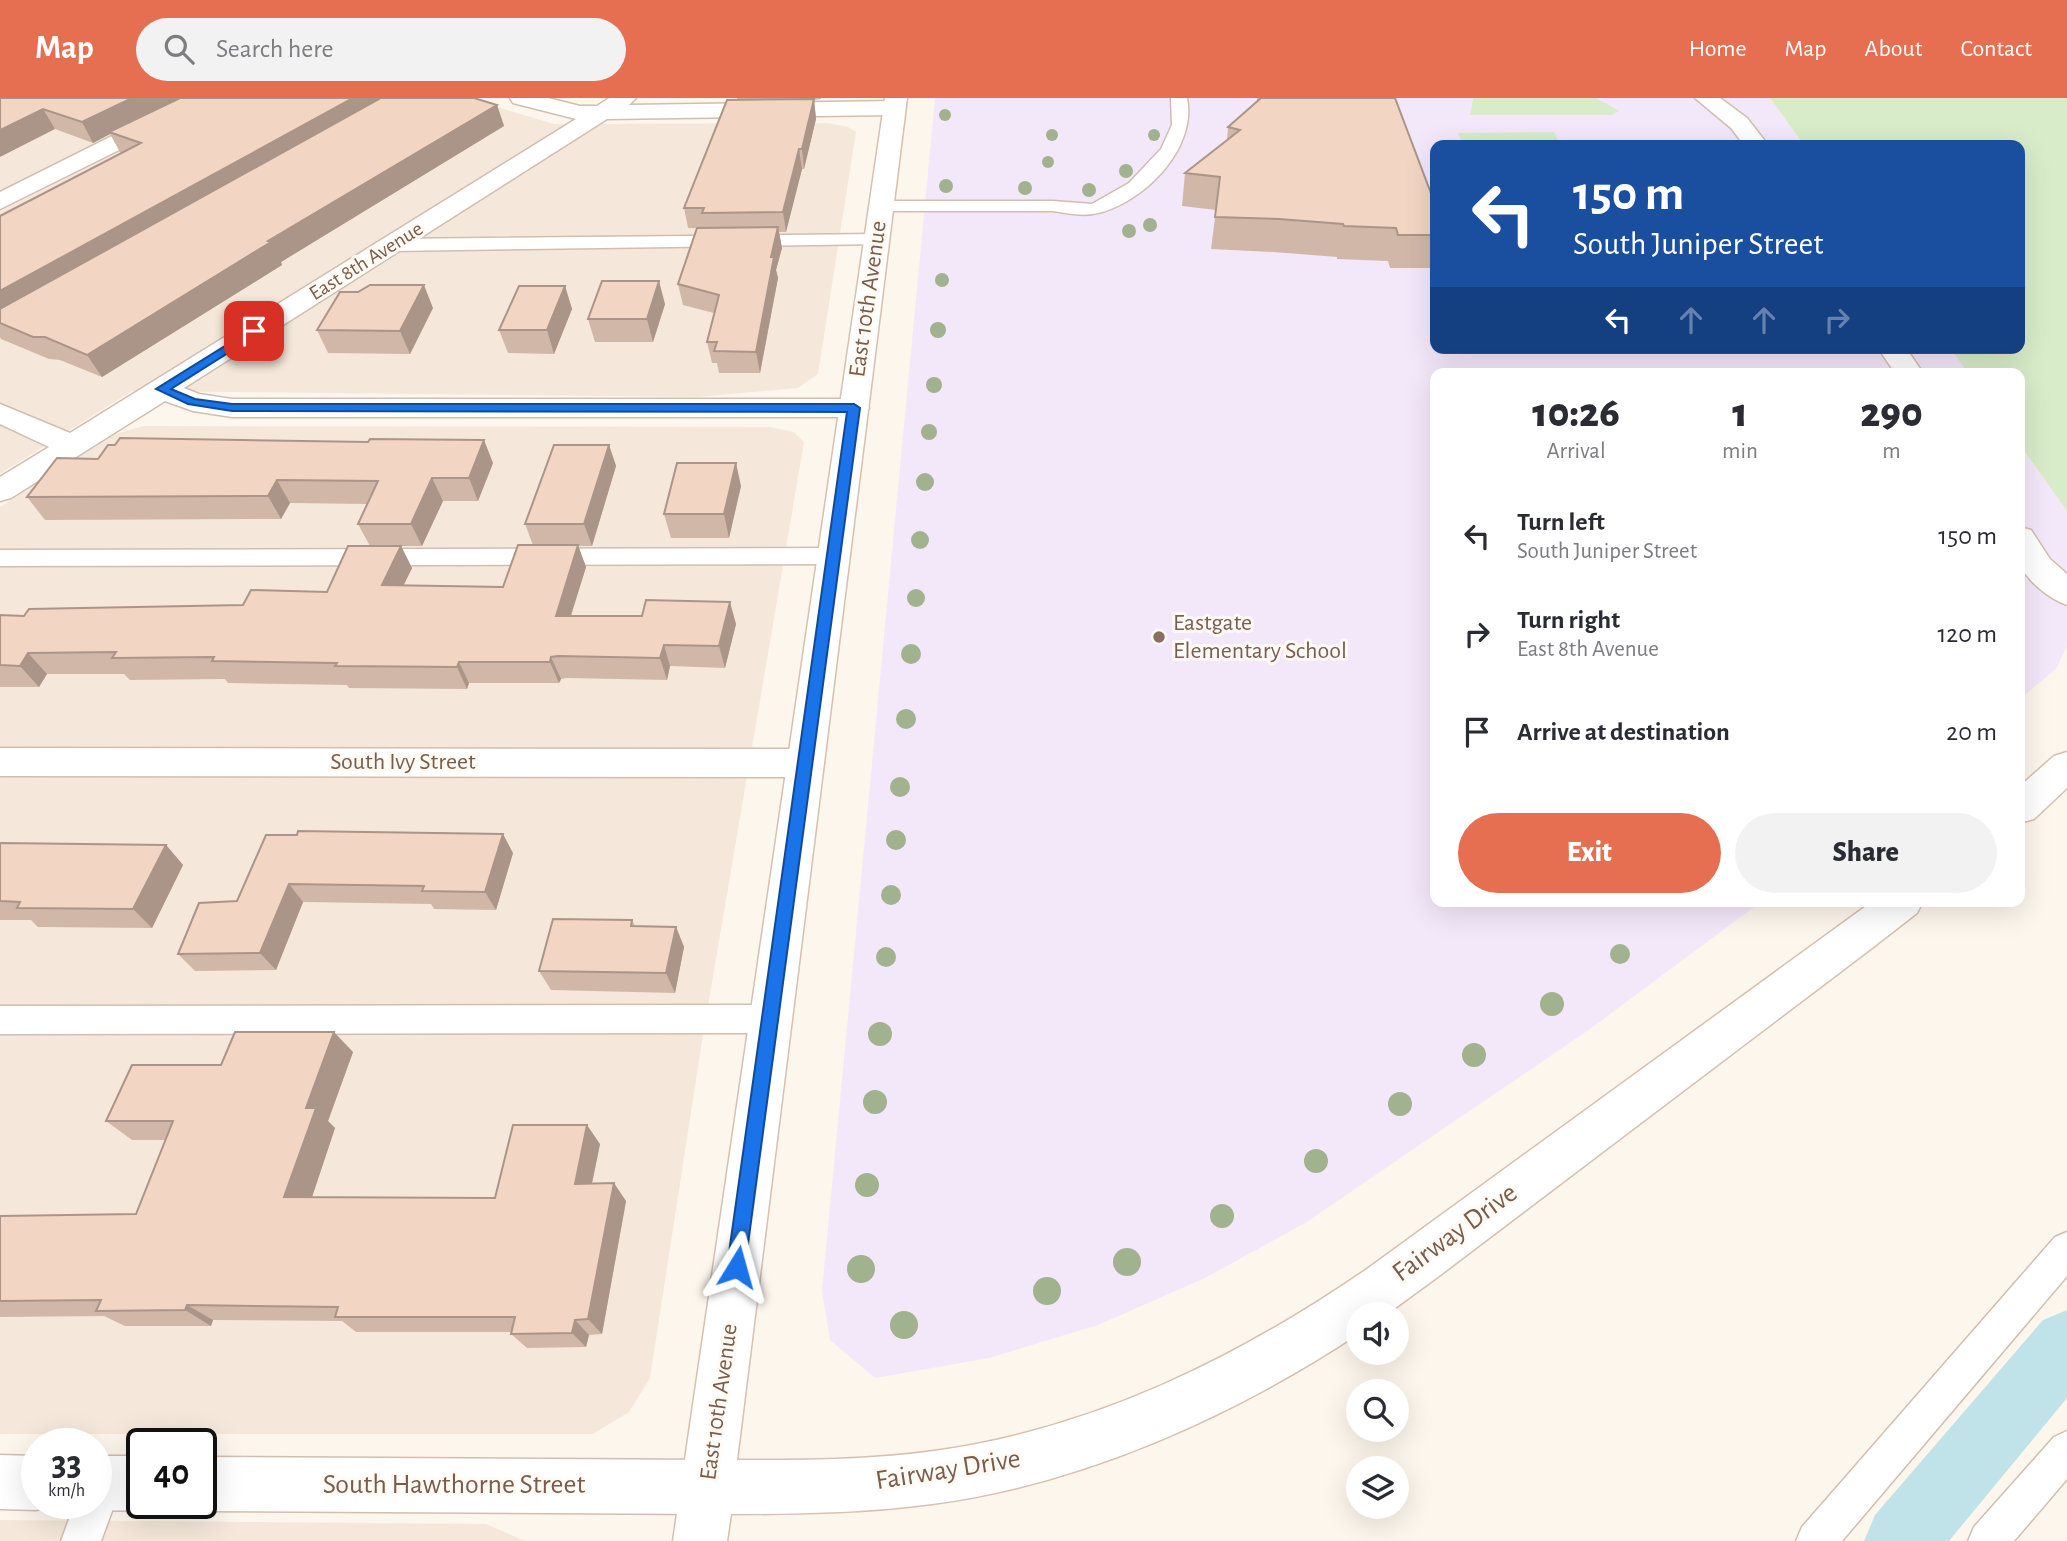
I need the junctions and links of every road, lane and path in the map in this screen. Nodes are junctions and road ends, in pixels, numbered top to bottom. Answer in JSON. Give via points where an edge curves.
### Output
{"nodes":[{"id":1,"x":206,"y":98,"type":"edge"},
{"id":2,"x":521,"y":98,"type":"edge"},
{"id":3,"x":625,"y":98,"type":"edge"},
{"id":4,"x":1179,"y":98,"type":"edge"},
{"id":5,"x":1706,"y":98,"type":"edge"},
{"id":6,"x":895,"y":103,"type":"edge"},
{"id":7,"x":601,"y":113,"type":"junction"},
{"id":8,"x":1752,"y":140,"type":"edge"},
{"id":9,"x":0,"y":202,"type":"edge"},
{"id":10,"x":879,"y":223,"type":"junction"},
{"id":11,"x":392,"y":245,"type":"junction"},
{"id":12,"x":162,"y":389,"type":"junction"},
{"id":13,"x":854,"y":408,"type":"junction"},
{"id":14,"x":0,"y":413,"type":"edge"},
{"id":15,"x":71,"y":445,"type":"junction"},
{"id":16,"x":0,"y":491,"type":"edge"},
{"id":17,"x":2025,"y":546,"type":"edge"},
{"id":18,"x":834,"y":556,"type":"junction"},
{"id":19,"x":0,"y":558,"type":"edge"},
{"id":20,"x":2067,"y":593,"type":"edge"},
{"id":21,"x":0,"y":761,"type":"edge"},
{"id":22,"x":806,"y":763,"type":"junction"},
{"id":23,"x":2067,"y":766,"type":"edge"},
{"id":24,"x":2025,"y":804,"type":"edge"},
{"id":25,"x":1895,"y":907,"type":"edge"},
{"id":26,"x":771,"y":1018,"type":"junction"},
{"id":27,"x":0,"y":1020,"type":"edge"},
{"id":28,"x":2067,"y":1249,"type":"edge"},
{"id":29,"x":2067,"y":1450,"type":"edge"},
{"id":30,"x":0,"y":1482,"type":"edge"},
{"id":31,"x":21,"y":1483,"type":"edge"},
{"id":32,"x":217,"y":1484,"type":"edge"},
{"id":33,"x":707,"y":1487,"type":"junction"},
{"id":34,"x":92,"y":1519,"type":"edge"},
{"id":35,"x":81,"y":1541,"type":"edge"},
{"id":36,"x":700,"y":1541,"type":"edge"},
{"id":37,"x":1816,"y":1541,"type":"edge"},
{"id":38,"x":1988,"y":1541,"type":"edge"}],
"edges":[{"from":1,"to":9,"type":"street"},
{"from":2,"to":7,"type":"street","via":[[563,110]]},
{"from":3,"to":7,"type":"street","name":"East 8th Avenue"},
{"from":4,"to":10,"type":"lane","via":[[1181,124],[1176,139],[1166,155],[1116,200],[1082,211],[1054,206]]},
{"from":5,"to":8,"type":"street","via":[[1739,123]]},
{"from":6,"to":7,"type":"street"},
{"from":6,"to":10,"type":"street","name":"East 10th Avenue"},
{"from":7,"to":11,"type":"street","name":"East 8th Avenue"},
{"from":10,"to":11,"type":"lane"},
{"from":10,"to":13,"type":"street","name":"East 10th Avenue"},
{"from":11,"to":12,"type":"street","name":"East 8th Avenue"},
{"from":12,"to":13,"type":"street","via":[[192,402],[232,408]]},
{"from":12,"to":15,"type":"street","name":"East 8th Avenue"},
{"from":13,"to":18,"type":"street","name":"East 10th Avenue"},
{"from":14,"to":15,"type":"street"},
{"from":15,"to":16,"type":"street","name":"East 8th Avenue"},
{"from":17,"to":20,"type":"street","via":[[2038,567]]},
{"from":18,"to":19,"type":"lane"},
{"from":18,"to":22,"type":"street","name":"East 10th Avenue"},
{"from":21,"to":22,"type":"street","name":"South Ivy Street"},
{"from":22,"to":26,"type":"street","name":"East 10th Avenue"},
{"from":23,"to":24,"type":"street"},
{"from":25,"to":33,"type":"street","name":"Fairway Drive","via":[[1756,1015],[1356,1304],[1228,1382],[1083,1441],[1006,1464],[925,1479],[809,1487]]},
{"from":26,"to":27,"type":"lane"},
{"from":26,"to":33,"type":"street","name":"East 10th Avenue"},
{"from":28,"to":37,"type":"lane"},
{"from":29,"to":38,"type":"lane"},
{"from":30,"to":31,"type":"street"},
{"from":32,"to":33,"type":"street","name":"South Hawthorne Street"},
{"from":33,"to":36,"type":"street","name":"East 10th Avenue"},
{"from":34,"to":35,"type":"lane"}]}
